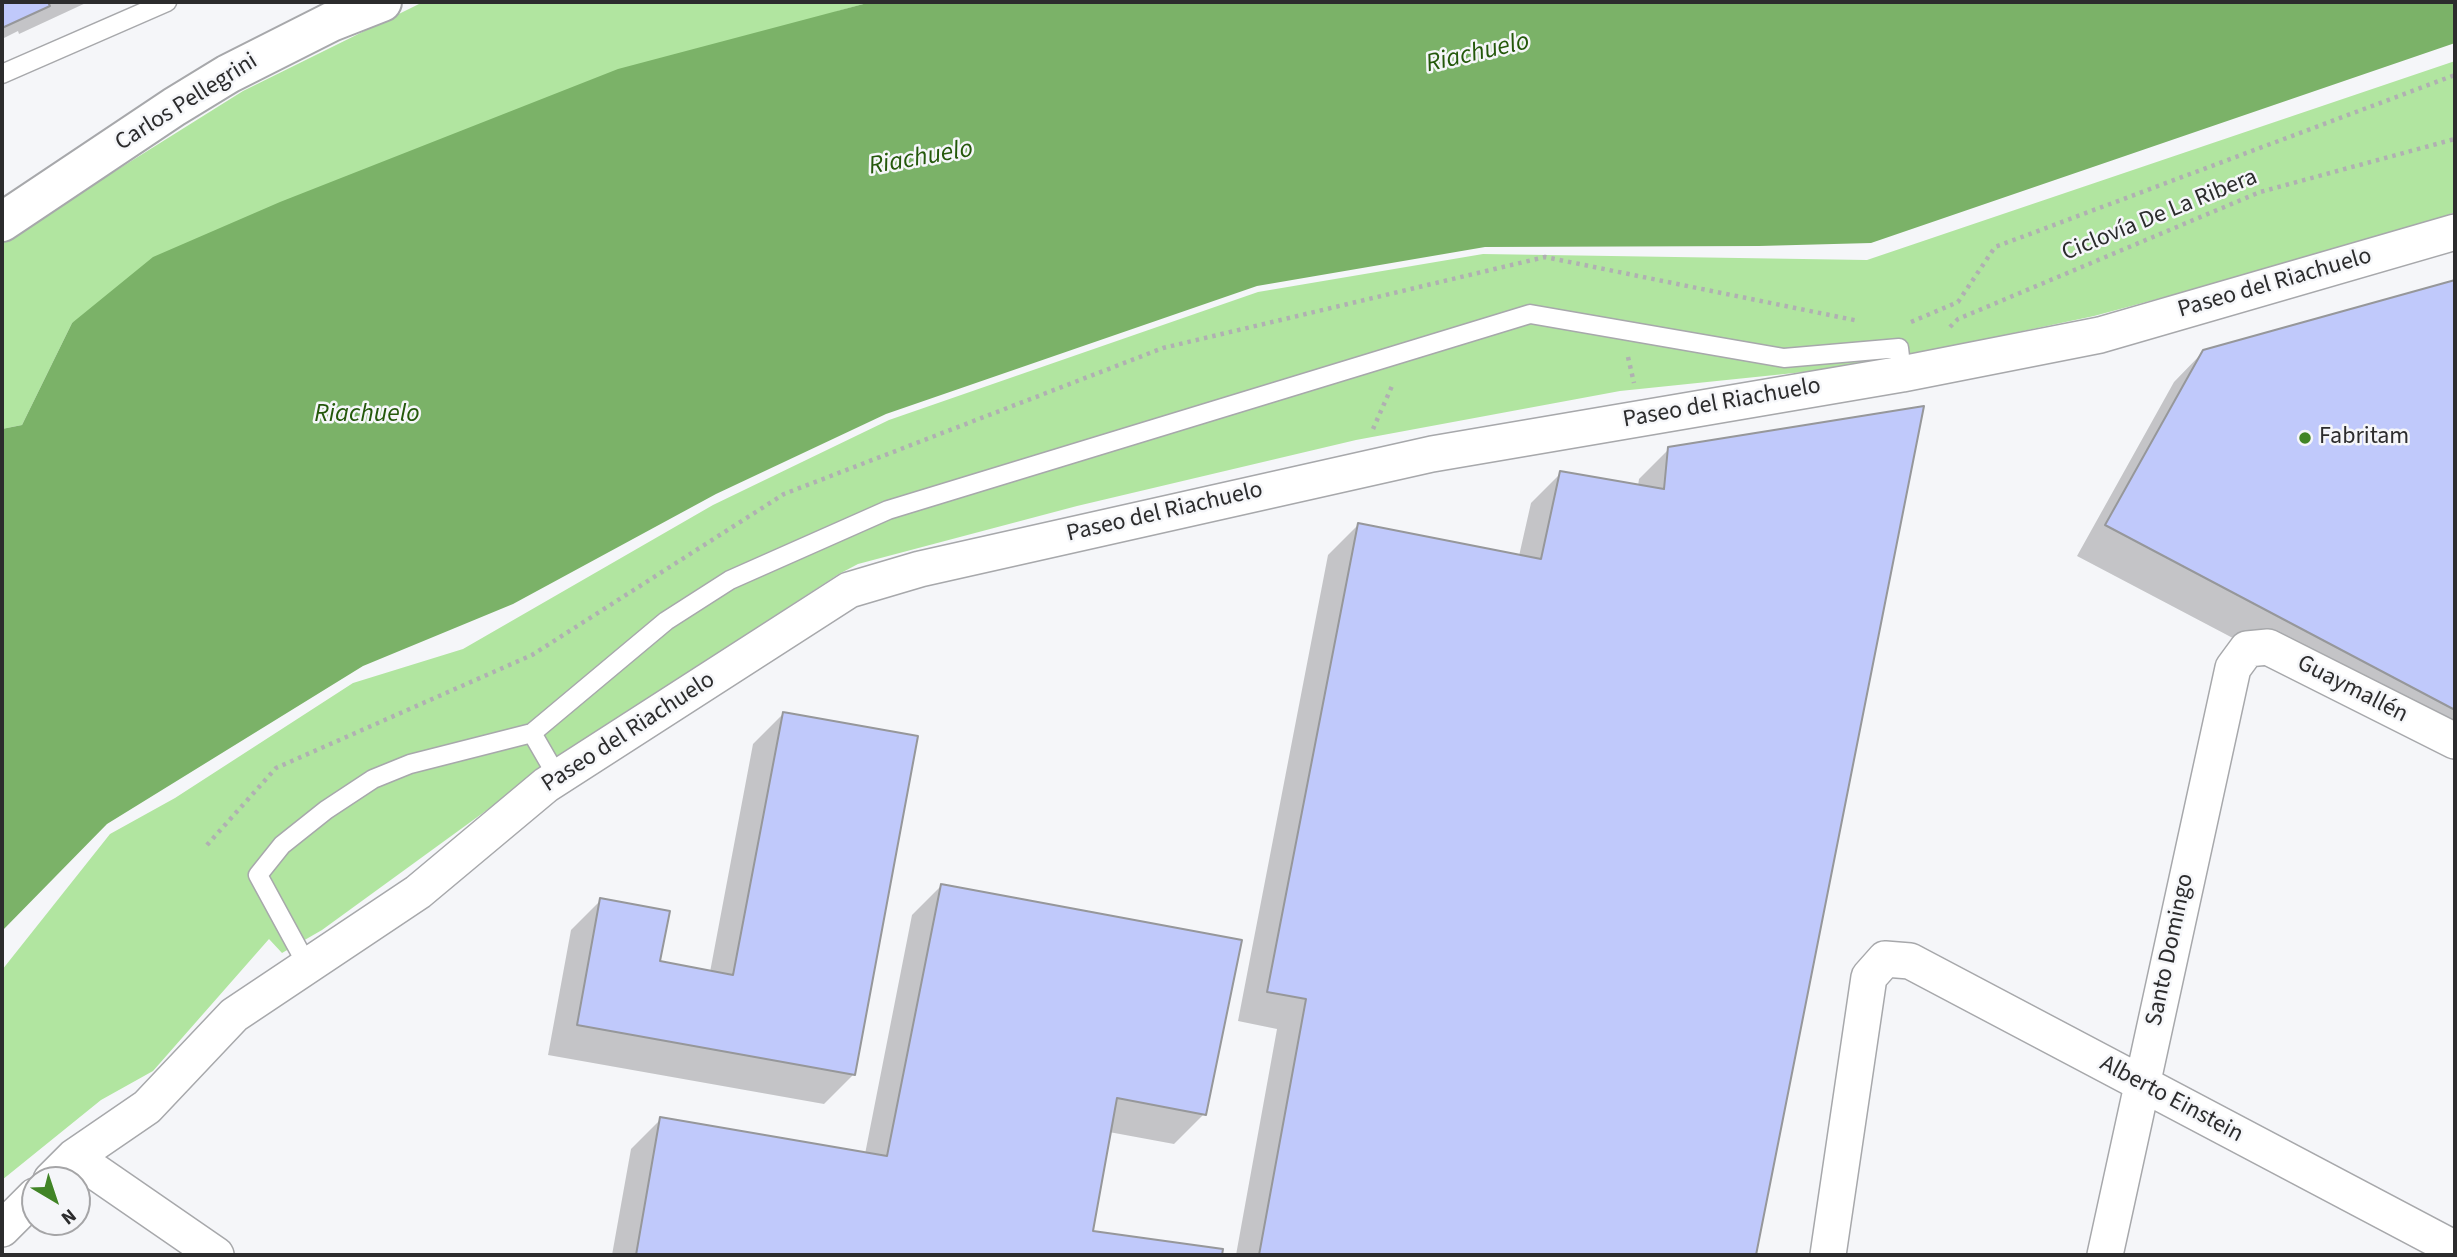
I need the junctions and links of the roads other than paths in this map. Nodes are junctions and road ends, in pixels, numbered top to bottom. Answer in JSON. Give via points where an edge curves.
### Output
{"nodes":[{"id":1,"x":167,"y":2,"type":"edge"},
{"id":2,"x":382,"y":2,"type":"edge"},
{"id":3,"x":2,"y":74,"type":"edge"},
{"id":4,"x":2,"y":222,"type":"edge"},
{"id":5,"x":2455,"y":232,"type":"edge"},
{"id":6,"x":1902,"y":374,"type":"junction"},
{"id":7,"x":2247,"y":649,"type":"joint"},
{"id":8,"x":532,"y":733,"type":"junction"},
{"id":9,"x":2455,"y":741,"type":"edge"},
{"id":10,"x":558,"y":778,"type":"junction"},
{"id":11,"x":307,"y":965,"type":"junction"},
{"id":12,"x":2141,"y":1085,"type":"junction"},
{"id":13,"x":66,"y":1166,"type":"edge"},
{"id":14,"x":91,"y":1184,"type":"edge"},
{"id":15,"x":21,"y":1210,"type":"edge"},
{"id":16,"x":2,"y":1229,"type":"edge"},
{"id":17,"x":2455,"y":1249,"type":"edge"},
{"id":18,"x":216,"y":1255,"type":"edge"},
{"id":19,"x":1828,"y":1255,"type":"edge"},
{"id":20,"x":2105,"y":1255,"type":"edge"}],
"edges":[{"from":1,"to":3,"type":"lane"},
{"from":2,"to":4,"type":"street","name":"Carlos Pellegrini","via":[[228,74]]},
{"from":5,"to":6,"type":"street","name":"Paseo del Riachuelo","via":[[2100,334]]},
{"from":6,"to":8,"type":"lane","via":[[1899,348],[1784,358],[1530,314],[888,510],[730,580],[666,621]]},
{"from":6,"to":10,"type":"street","name":"Paseo del Riachuelo","via":[[1432,454],[920,569],[849,590]]},
{"from":7,"to":9,"type":"street","name":"Guaymallén","via":[[2268,647]]},
{"from":7,"to":12,"type":"street","name":"Santo Domingo","via":[[2233,668]]},
{"from":8,"to":10,"type":"lane"},
{"from":8,"to":11,"type":"lane","via":[[410,764],[373,779],[282,845],[258,874]]},
{"from":10,"to":11,"type":"street","name":"Paseo del Riachuelo","via":[[418,892]]},
{"from":11,"to":13,"type":"street","name":"Paseo del Riachuelo","via":[[234,1015],[147,1107]]},
{"from":12,"to":17,"type":"street","name":"Alberto Einstein"},
{"from":12,"to":19,"type":"street","name":"Alberto Einstein","via":[[1910,961],[1885,959],[1869,977]]},
{"from":12,"to":20,"type":"street","name":"Santo Domingo"},
{"from":14,"to":18,"type":"street"},
{"from":15,"to":16,"type":"street"}]}
